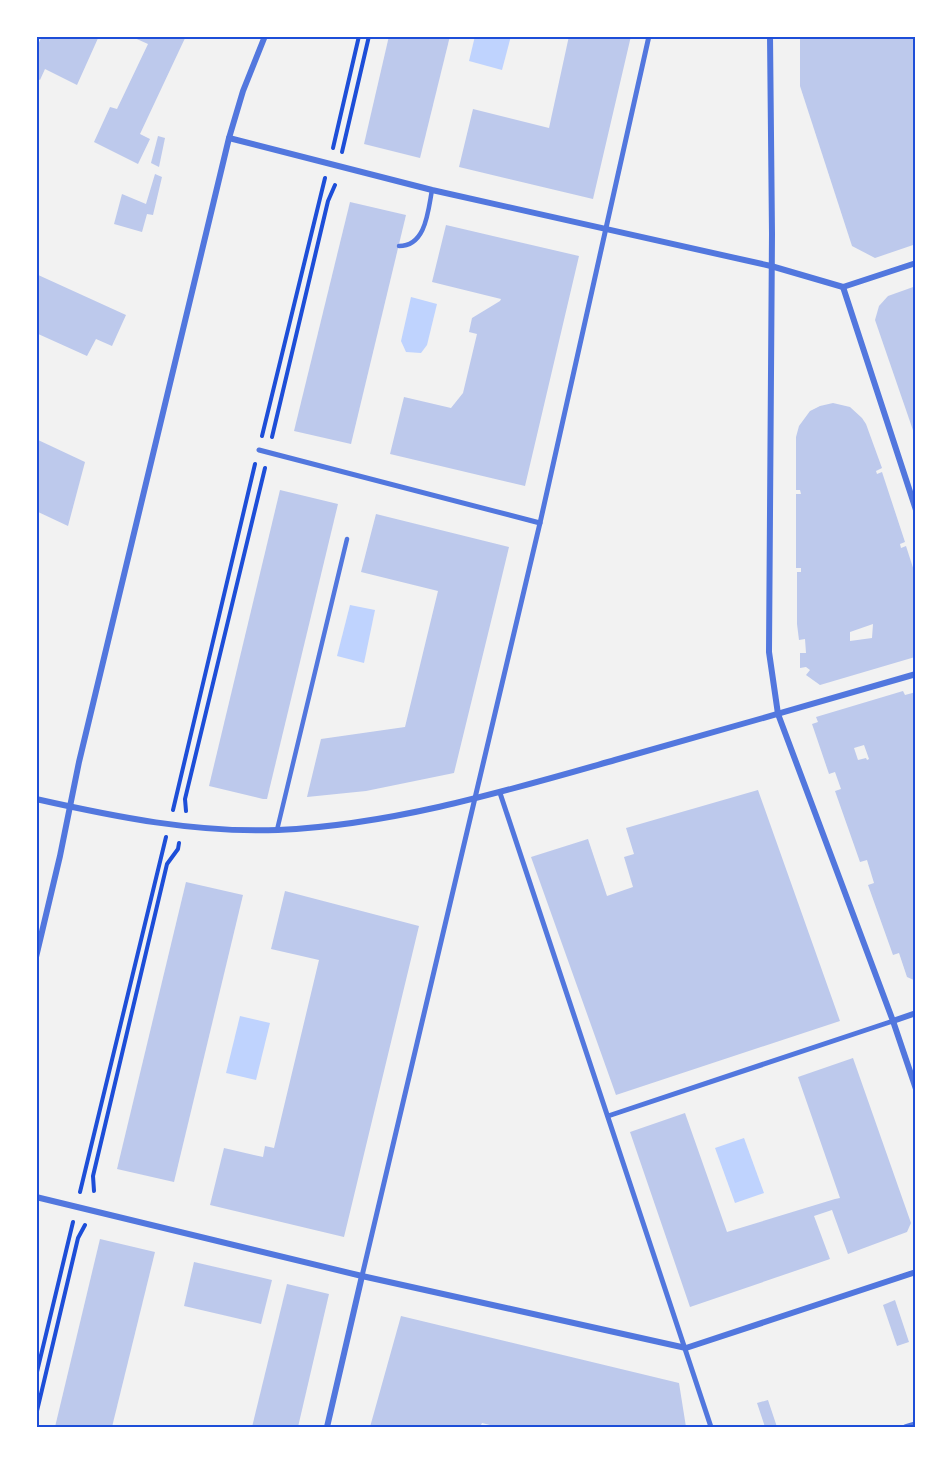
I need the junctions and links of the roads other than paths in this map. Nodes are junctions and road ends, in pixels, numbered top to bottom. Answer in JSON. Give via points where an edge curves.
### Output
{"nodes":[{"id":1,"x":265,"y":36,"type":"edge"},
{"id":2,"x":649,"y":36,"type":"edge"},
{"id":3,"x":770,"y":36,"type":"edge"},
{"id":4,"x":229,"y":138,"type":"junction"},
{"id":5,"x":432,"y":190,"type":"junction"},
{"id":6,"x":605,"y":230,"type":"junction"},
{"id":7,"x":399,"y":246,"type":"dead end"},
{"id":8,"x":916,"y":263,"type":"edge"},
{"id":9,"x":771,"y":266,"type":"junction"},
{"id":10,"x":843,"y":287,"type":"junction"},
{"id":11,"x":259,"y":450,"type":"road end"},
{"id":12,"x":916,"y":510,"type":"edge"},
{"id":13,"x":540,"y":523,"type":"junction"},
{"id":14,"x":347,"y":539,"type":"dead end"},
{"id":15,"x":916,"y":674,"type":"edge"},
{"id":16,"x":778,"y":714,"type":"junction"},
{"id":17,"x":500,"y":793,"type":"junction"},
{"id":18,"x":36,"y":799,"type":"edge"},
{"id":19,"x":475,"y":799,"type":"junction"},
{"id":20,"x":70,"y":807,"type":"junction"},
{"id":21,"x":277,"y":830,"type":"junction"},
{"id":22,"x":36,"y":957,"type":"edge"},
{"id":23,"x":916,"y":1013,"type":"edge"},
{"id":24,"x":893,"y":1021,"type":"junction"},
{"id":25,"x":916,"y":1089,"type":"edge"},
{"id":26,"x":608,"y":1116,"type":"junction"},
{"id":27,"x":36,"y":1197,"type":"edge"},
{"id":28,"x":916,"y":1272,"type":"edge"},
{"id":29,"x":362,"y":1276,"type":"junction"},
{"id":30,"x":686,"y":1348,"type":"junction"},
{"id":31,"x":916,"y":1424,"type":"edge"},
{"id":32,"x":327,"y":1427,"type":"edge"},
{"id":33,"x":711,"y":1427,"type":"edge"},
{"id":34,"x":906,"y":1427,"type":"edge"}],
"edges":[{"from":1,"to":4,"type":"street"},
{"from":2,"to":6,"type":"street"},
{"from":3,"to":9,"type":"street"},
{"from":4,"to":5,"type":"street"},
{"from":4,"to":20,"type":"street"},
{"from":5,"to":6,"type":"street"},
{"from":5,"to":7,"type":"lane","via":[[422,231],[413,243]]},
{"from":6,"to":9,"type":"street"},
{"from":6,"to":13,"type":"street"},
{"from":8,"to":10,"type":"street"},
{"from":9,"to":10,"type":"street"},
{"from":9,"to":16,"type":"street","via":[[769,652]]},
{"from":10,"to":12,"type":"street"},
{"from":11,"to":13,"type":"street"},
{"from":13,"to":19,"type":"street"},
{"from":14,"to":21,"type":"lane"},
{"from":15,"to":16,"type":"street"},
{"from":16,"to":17,"type":"street"},
{"from":16,"to":24,"type":"street"},
{"from":17,"to":19,"type":"street"},
{"from":17,"to":26,"type":"street"},
{"from":18,"to":20,"type":"street"},
{"from":19,"to":21,"type":"street","via":[[369,820]]},
{"from":19,"to":29,"type":"street"},
{"from":20,"to":21,"type":"street","via":[[182,826]]},
{"from":20,"to":22,"type":"street"},
{"from":23,"to":24,"type":"street"},
{"from":24,"to":25,"type":"street"},
{"from":24,"to":26,"type":"street"},
{"from":26,"to":30,"type":"street"},
{"from":27,"to":29,"type":"street"},
{"from":28,"to":30,"type":"street"},
{"from":29,"to":30,"type":"street"},
{"from":29,"to":32,"type":"street"},
{"from":30,"to":33,"type":"street"},
{"from":31,"to":34,"type":"street"}]}
